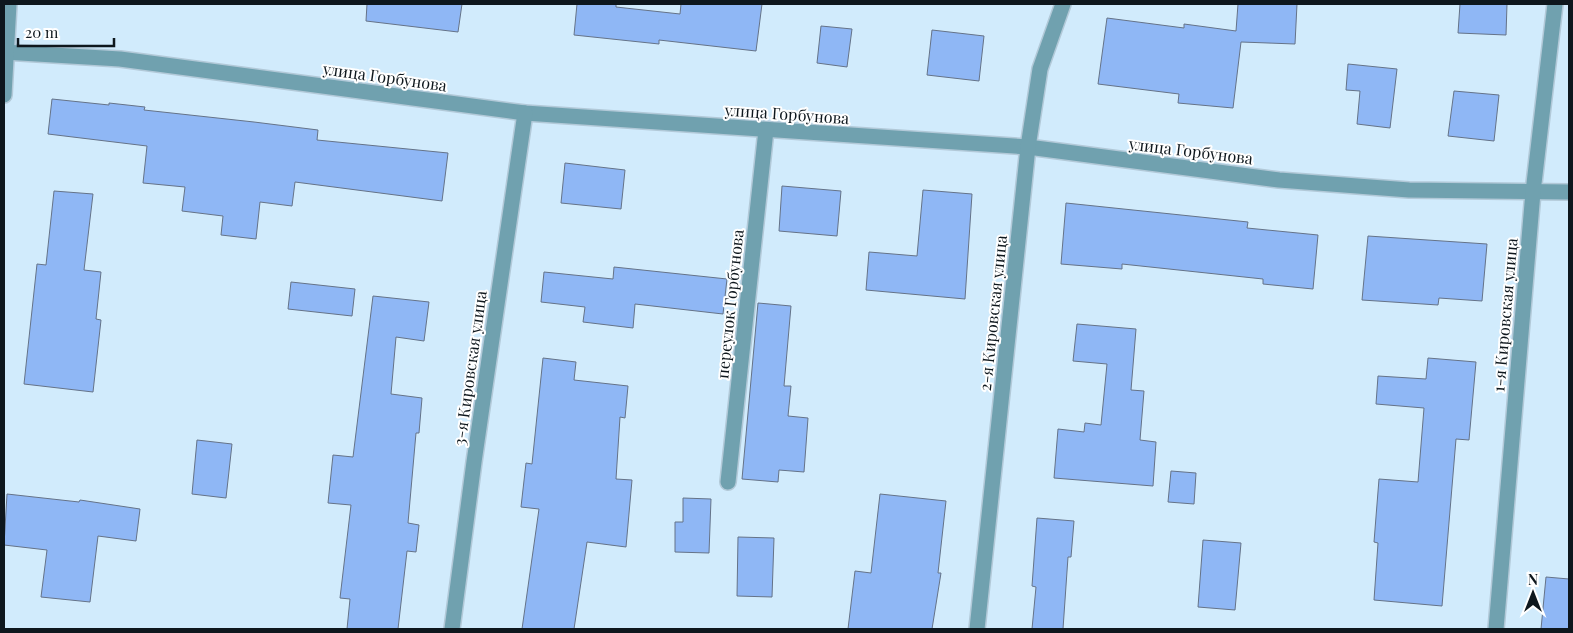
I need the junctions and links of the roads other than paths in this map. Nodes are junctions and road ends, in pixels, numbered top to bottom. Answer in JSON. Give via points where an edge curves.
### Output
{"nodes":[{"id":1,"x":9,"y":4,"type":"edge"},
{"id":2,"x":1062,"y":4,"type":"edge"},
{"id":3,"x":1555,"y":4,"type":"edge"},
{"id":4,"x":6,"y":52,"type":"edge"},
{"id":5,"x":4,"y":94,"type":"edge"},
{"id":6,"x":525,"y":113,"type":"junction"},
{"id":7,"x":766,"y":130,"type":"junction"},
{"id":8,"x":1028,"y":147,"type":"junction"},
{"id":9,"x":1533,"y":192,"type":"junction"},
{"id":10,"x":1569,"y":192,"type":"edge"},
{"id":11,"x":728,"y":482,"type":"dead end"},
{"id":12,"x":452,"y":629,"type":"edge"},
{"id":13,"x":977,"y":629,"type":"edge"},
{"id":14,"x":1496,"y":629,"type":"edge"}],
"edges":[{"from":1,"to":4,"type":"street"},
{"from":2,"to":8,"type":"street","name":"2-я Кировская улица","via":[[1040,69]]},
{"from":3,"to":9,"type":"street","name":"1-я Кировская улица"},
{"from":4,"to":5,"type":"street"},
{"from":4,"to":6,"type":"street","name":"улица Горбунова","via":[[120,59]]},
{"from":6,"to":7,"type":"street","name":"улица Горбунова"},
{"from":6,"to":12,"type":"street","name":"3-я Кировская улица"},
{"from":7,"to":8,"type":"street","name":"улица Горбунова"},
{"from":7,"to":11,"type":"street","name":"переулок Горбунова"},
{"from":8,"to":9,"type":"street","name":"улица Горбунова","via":[[1279,180],[1409,190]]},
{"from":8,"to":13,"type":"street","name":"2-я Кировская улица"},
{"from":9,"to":10,"type":"street","name":"улица Горбунова"},
{"from":9,"to":14,"type":"street","name":"1-я Кировская улица"}]}
